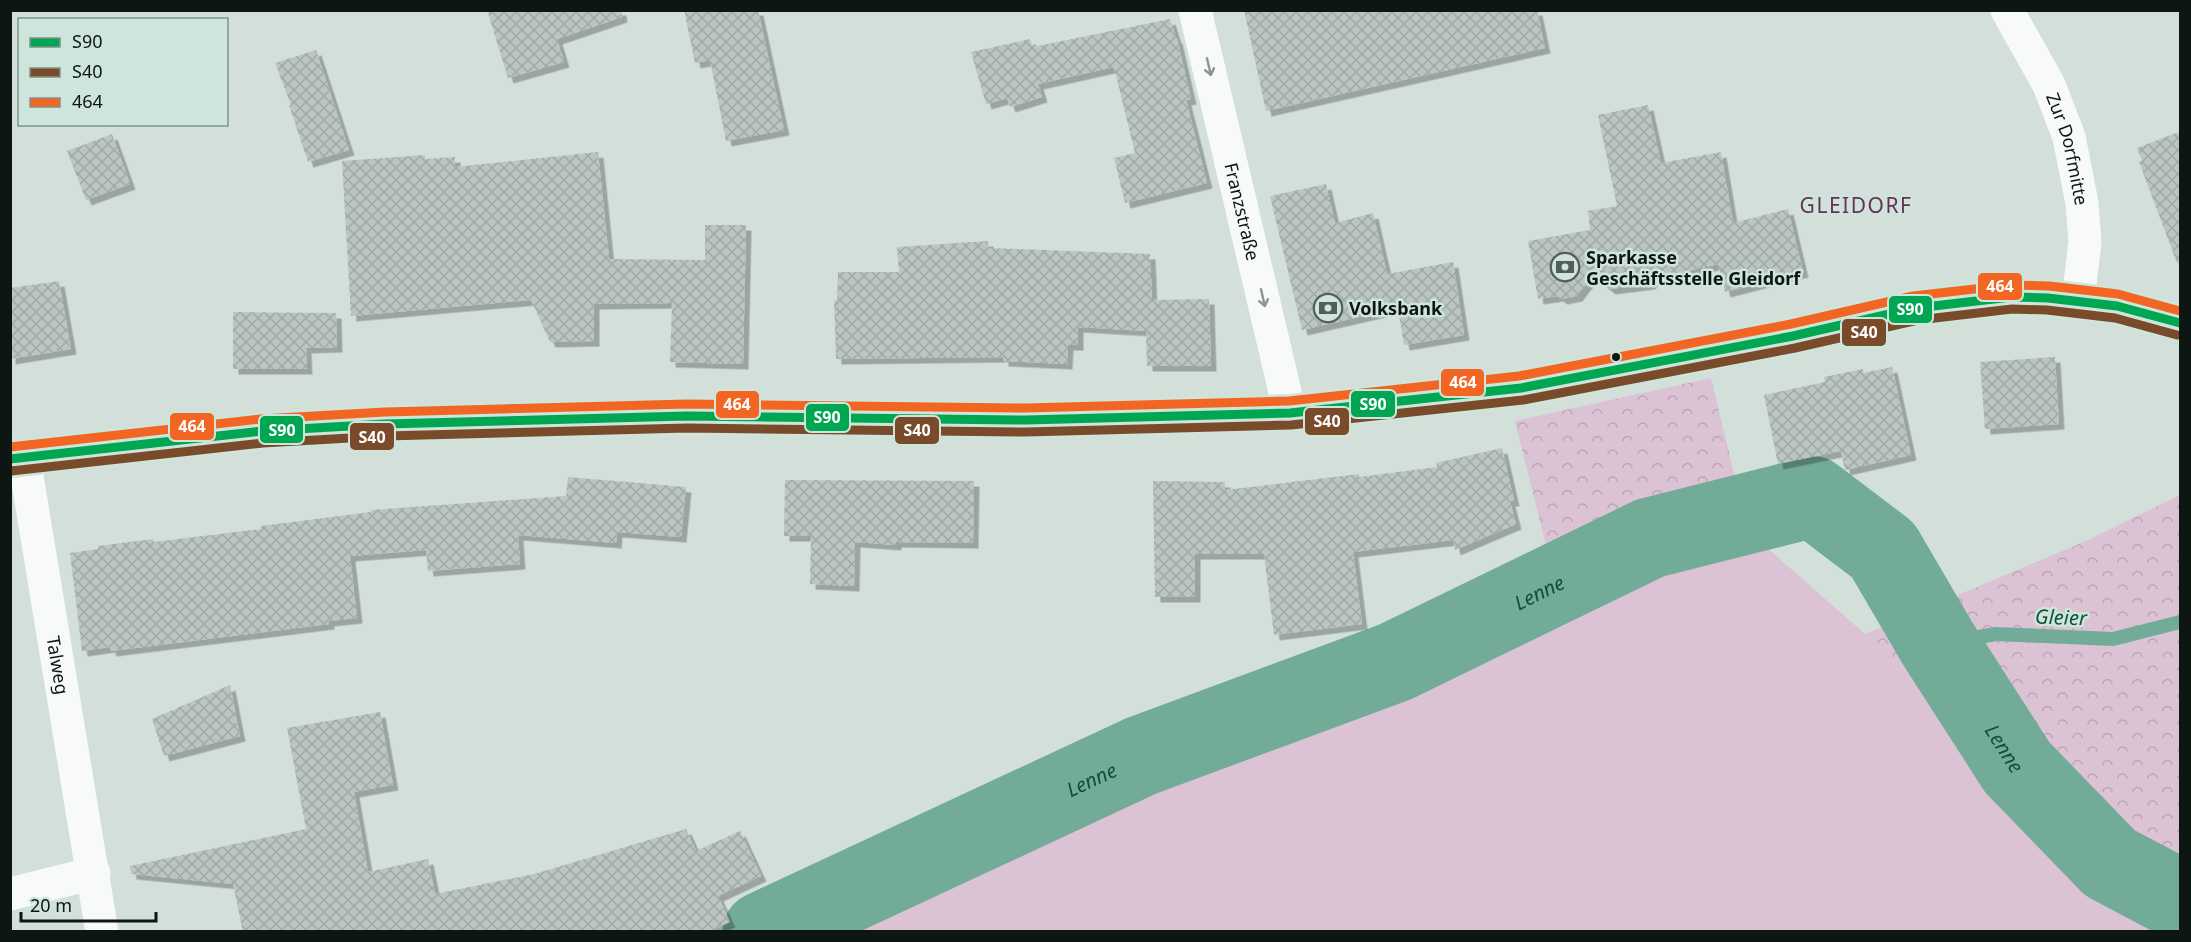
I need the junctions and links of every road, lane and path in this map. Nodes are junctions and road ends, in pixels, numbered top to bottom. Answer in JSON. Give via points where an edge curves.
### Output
{"nodes":[{"id":1,"x":1195,"y":10,"type":"edge"},
{"id":2,"x":2007,"y":10,"type":"edge"},
{"id":3,"x":2078,"y":300,"type":"junction"},
{"id":4,"x":2181,"y":323,"type":"edge"},
{"id":5,"x":1290,"y":413,"type":"junction"},
{"id":6,"x":17,"y":458,"type":"edge"},
{"id":7,"x":94,"y":873,"type":"junction"},
{"id":8,"x":10,"y":894,"type":"edge"},
{"id":9,"x":102,"y":932,"type":"edge"}],
"edges":[{"from":1,"to":5,"type":"main road","name":"Franzstraße","one_way":true},
{"from":2,"to":3,"type":"main road","name":"Zur Dorfmitte","via":[[2049,85],[2069,137],[2085,242]]},
{"from":3,"to":4,"type":"main road"},
{"from":3,"to":5,"type":"main road","via":[[2011,297],[1916,308],[1793,336],[1521,388]]},
{"from":5,"to":6,"type":"main road","via":[[1026,420],[687,416],[523,419],[262,431]]},
{"from":6,"to":7,"type":"main road","name":"Talweg"},
{"from":7,"to":8,"type":"main road"},
{"from":7,"to":9,"type":"main road","name":"Talweg"}]}
